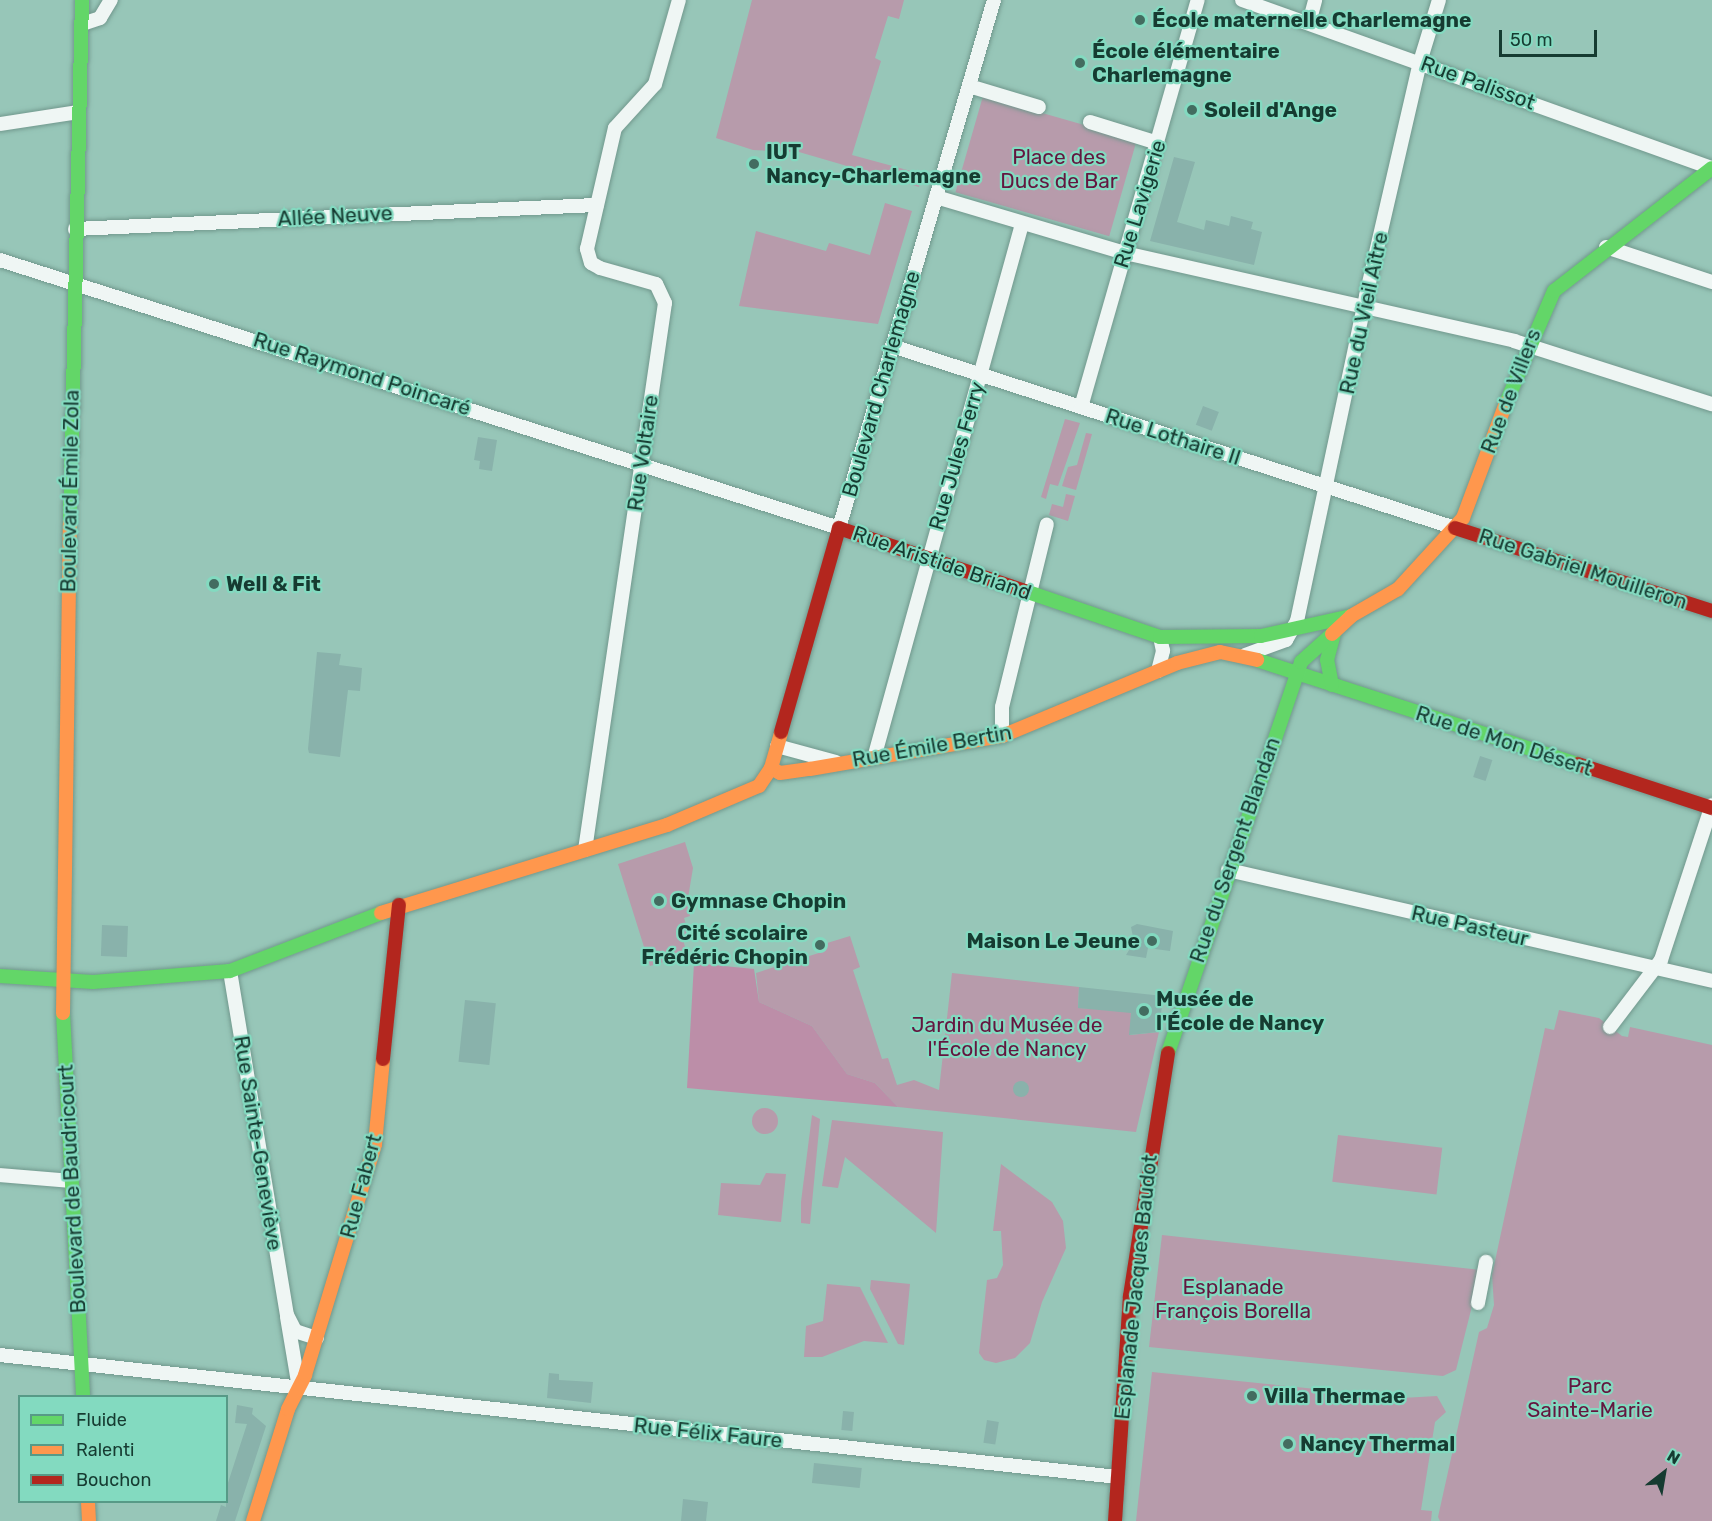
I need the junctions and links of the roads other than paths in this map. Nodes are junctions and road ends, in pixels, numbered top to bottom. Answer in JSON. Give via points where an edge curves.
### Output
{"nodes":[{"id":1,"x":82,"y":0,"type":"edge"},
{"id":2,"x":111,"y":0,"type":"edge"},
{"id":3,"x":679,"y":0,"type":"edge"},
{"id":4,"x":994,"y":0,"type":"edge"},
{"id":5,"x":1198,"y":0,"type":"edge"},
{"id":6,"x":1242,"y":0,"type":"edge"},
{"id":7,"x":1315,"y":0,"type":"edge"},
{"id":8,"x":1439,"y":0,"type":"edge"},
{"id":9,"x":1309,"y":23,"type":"junction"},
{"id":10,"x":82,"y":24,"type":"junction"},
{"id":11,"x":1420,"y":62,"type":"junction"},
{"id":12,"x":969,"y":86,"type":"junction"},
{"id":13,"x":1039,"y":107,"type":"dead end"},
{"id":14,"x":78,"y":112,"type":"junction"},
{"id":15,"x":1090,"y":122,"type":"dead end"},
{"id":16,"x":0,"y":124,"type":"edge"},
{"id":17,"x":1158,"y":142,"type":"junction"},
{"id":18,"x":1712,"y":168,"type":"edge"},
{"id":19,"x":936,"y":197,"type":"junction"},
{"id":20,"x":596,"y":205,"type":"junction"},
{"id":21,"x":1022,"y":224,"type":"junction"},
{"id":22,"x":75,"y":229,"type":"junction"},
{"id":23,"x":1606,"y":247,"type":"junction"},
{"id":24,"x":1125,"y":253,"type":"junction"},
{"id":25,"x":0,"y":260,"type":"edge"},
{"id":26,"x":1712,"y":282,"type":"edge"},
{"id":27,"x":75,"y":285,"type":"junction"},
{"id":28,"x":1364,"y":307,"type":"junction"},
{"id":29,"x":1528,"y":345,"type":"junction"},
{"id":30,"x":892,"y":346,"type":"junction"},
{"id":31,"x":980,"y":374,"type":"junction"},
{"id":32,"x":1712,"y":405,"type":"edge"},
{"id":33,"x":1081,"y":407,"type":"junction"},
{"id":34,"x":640,"y":465,"type":"junction"},
{"id":35,"x":1327,"y":487,"type":"junction"},
{"id":36,"x":723,"y":491,"type":"joint"},
{"id":37,"x":1047,"y":524,"type":"dead end"},
{"id":38,"x":839,"y":528,"type":"junction"},
{"id":39,"x":1455,"y":528,"type":"junction"},
{"id":40,"x":928,"y":559,"type":"junction"},
{"id":41,"x":1030,"y":593,"type":"junction"},
{"id":42,"x":1712,"y":611,"type":"edge"},
{"id":43,"x":1351,"y":616,"type":"junction"},
{"id":44,"x":1295,"y":627,"type":"junction"},
{"id":45,"x":1335,"y":630,"type":"junction"},
{"id":46,"x":1160,"y":637,"type":"junction"},
{"id":47,"x":1204,"y":653,"type":"joint"},
{"id":48,"x":1243,"y":655,"type":"junction"},
{"id":49,"x":1158,"y":671,"type":"junction"},
{"id":50,"x":1297,"y":673,"type":"junction"},
{"id":51,"x":1332,"y":685,"type":"junction"},
{"id":52,"x":1002,"y":736,"type":"junction"},
{"id":53,"x":777,"y":746,"type":"junction"},
{"id":54,"x":874,"y":758,"type":"junction"},
{"id":55,"x":839,"y":763,"type":"junction"},
{"id":56,"x":771,"y":768,"type":"junction"},
{"id":57,"x":1712,"y":807,"type":"edge"},
{"id":58,"x":585,"y":850,"type":"junction"},
{"id":59,"x":1228,"y":870,"type":"junction"},
{"id":60,"x":399,"y":905,"type":"junction"},
{"id":61,"x":1656,"y":969,"type":"junction"},
{"id":62,"x":230,"y":971,"type":"junction"},
{"id":63,"x":0,"y":976,"type":"edge"},
{"id":64,"x":1712,"y":981,"type":"edge"},
{"id":65,"x":61,"y":982,"type":"junction"},
{"id":66,"x":1610,"y":1027,"type":"dead end"},
{"id":67,"x":1159,"y":1098,"type":"joint"},
{"id":68,"x":0,"y":1175,"type":"edge"},
{"id":69,"x":71,"y":1180,"type":"junction"},
{"id":70,"x":1486,"y":1262,"type":"dead end"},
{"id":71,"x":1478,"y":1303,"type":"dead end"},
{"id":72,"x":287,"y":1315,"type":"junction"},
{"id":73,"x":317,"y":1338,"type":"junction"},
{"id":74,"x":0,"y":1355,"type":"edge"},
{"id":75,"x":81,"y":1364,"type":"junction"},
{"id":76,"x":299,"y":1388,"type":"junction"},
{"id":77,"x":83,"y":1395,"type":"edge"},
{"id":78,"x":1116,"y":1477,"type":"junction"},
{"id":79,"x":88,"y":1503,"type":"edge"},
{"id":80,"x":89,"y":1521,"type":"edge"},
{"id":81,"x":253,"y":1521,"type":"edge"},
{"id":82,"x":1115,"y":1521,"type":"edge"}],
"edges":[{"from":1,"to":10,"type":"main road","name":"Boulevard Émile Zola"},
{"from":2,"to":10,"type":"street","via":[[100,18]]},
{"from":3,"to":20,"type":"street","name":"Rue Voltaire","via":[[655,84],[626,112],[613,134]]},
{"from":4,"to":12,"type":"street","name":"Boulevard Charlemagne"},
{"from":5,"to":17,"type":"street","name":"Rue Lavigerie"},
{"from":6,"to":9,"type":"street","name":"Rue Palissot"},
{"from":7,"to":9,"type":"street"},
{"from":8,"to":11,"type":"street","name":"Rue du Vieil Aître"},
{"from":9,"to":11,"type":"street","name":"Rue Palissot"},
{"from":10,"to":14,"type":"main road","name":"Boulevard Émile Zola"},
{"from":11,"to":18,"type":"street","name":"Rue Palissot"},
{"from":11,"to":28,"type":"street","name":"Rue du Vieil Aître"},
{"from":12,"to":13,"type":"street"},
{"from":12,"to":19,"type":"street","name":"Boulevard Charlemagne"},
{"from":14,"to":16,"type":"street"},
{"from":14,"to":22,"type":"main road","name":"Boulevard Émile Zola"},
{"from":15,"to":17,"type":"street"},
{"from":17,"to":24,"type":"street","name":"Rue Lavigerie"},
{"from":18,"to":23,"type":"main road","name":"Rue de Villers"},
{"from":19,"to":21,"type":"street"},
{"from":19,"to":30,"type":"street","name":"Boulevard Charlemagne"},
{"from":20,"to":22,"type":"street","name":"Allée Neuve"},
{"from":20,"to":34,"type":"street","name":"Rue Voltaire","via":[[587,249],[591,263],[656,284],[664,294]]},
{"from":21,"to":24,"type":"street"},
{"from":21,"to":31,"type":"street","name":"Rue Jules Ferry"},
{"from":22,"to":27,"type":"main road","name":"Boulevard Émile Zola"},
{"from":23,"to":26,"type":"street"},
{"from":23,"to":29,"type":"main road","name":"Rue de Villers","via":[[1554,291]]},
{"from":24,"to":28,"type":"street"},
{"from":24,"to":33,"type":"street","name":"Rue Lavigerie"},
{"from":25,"to":27,"type":"street","name":"Rue Raymond Poincaré"},
{"from":27,"to":34,"type":"street","name":"Rue Raymond Poincaré"},
{"from":27,"to":65,"type":"main road","name":"Boulevard Émile Zola"},
{"from":28,"to":29,"type":"street"},
{"from":28,"to":35,"type":"street","name":"Rue du Vieil Aître"},
{"from":29,"to":32,"type":"street"},
{"from":29,"to":39,"type":"main road","name":"Rue de Villers"},
{"from":30,"to":31,"type":"street","name":"Rue Lothaire II"},
{"from":30,"to":38,"type":"street","name":"Boulevard Charlemagne"},
{"from":31,"to":33,"type":"street","name":"Rue Lothaire II"},
{"from":31,"to":40,"type":"street","name":"Rue Jules Ferry"},
{"from":33,"to":35,"type":"street","name":"Rue Lothaire II"},
{"from":34,"to":36,"type":"street","name":"Rue Raymond Poincaré"},
{"from":34,"to":58,"type":"street","name":"Rue Voltaire"},
{"from":35,"to":39,"type":"street","name":"Rue Lothaire II"},
{"from":35,"to":44,"type":"street","name":"Rue du Vieil Aître"},
{"from":36,"to":38,"type":"street","name":"Rue Aristide Briand"},
{"from":37,"to":41,"type":"street"},
{"from":38,"to":40,"type":"main road","name":"Rue Aristide Briand"},
{"from":38,"to":53,"type":"main road","name":"Boulevard Charlemagne"},
{"from":39,"to":42,"type":"main road","name":"Rue Gabriel Mouilleron"},
{"from":39,"to":43,"type":"main road","name":"Rue de Villers","via":[[1398,589]]},
{"from":40,"to":41,"type":"main road","name":"Rue Aristide Briand"},
{"from":40,"to":54,"type":"street","name":"Rue Jules Ferry"},
{"from":41,"to":46,"type":"main road","name":"Rue Aristide Briand"},
{"from":41,"to":52,"type":"street","via":[[1002,706]]},
{"from":43,"to":44,"type":"main road","name":"Rue Aristide Briand"},
{"from":43,"to":45,"type":"main road","name":"Rue de Villers"},
{"from":44,"to":46,"type":"main road","name":"Rue Aristide Briand","via":[[1260,636]]},
{"from":44,"to":48,"type":"street","via":[[1281,644]]},
{"from":45,"to":50,"type":"main road","name":"Rue de Villers","via":[[1309,652]]},
{"from":45,"to":51,"type":"main road","via":[[1327,660]]},
{"from":46,"to":49,"type":"street","via":[[1163,651]]},
{"from":47,"to":48,"type":"main road","name":"Rue de Mon Désert"},
{"from":47,"to":49,"type":"main road","name":"Rue Émile Bertin"},
{"from":48,"to":50,"type":"main road","name":"Rue de Mon Désert"},
{"from":49,"to":52,"type":"main road","name":"Rue Émile Bertin"},
{"from":50,"to":51,"type":"main road","name":"Rue de Mon Désert"},
{"from":50,"to":59,"type":"main road","name":"Rue du Sergent Blandan"},
{"from":51,"to":57,"type":"main road","name":"Rue de Mon Désert"},
{"from":52,"to":54,"type":"main road","name":"Rue Émile Bertin"},
{"from":53,"to":55,"type":"street","name":"Rue Émile Bertin"},
{"from":53,"to":56,"type":"main road","name":"Boulevard Charlemagne"},
{"from":54,"to":55,"type":"main road","name":"Rue Émile Bertin"},
{"from":55,"to":56,"type":"main road","name":"Rue Émile Bertin","via":[[780,773]]},
{"from":56,"to":58,"type":"main road","via":[[759,786],[667,825]]},
{"from":57,"to":61,"type":"street"},
{"from":58,"to":60,"type":"main road"},
{"from":59,"to":61,"type":"street","name":"Rue Pasteur"},
{"from":59,"to":67,"type":"main road","name":"Rue du Sergent Blandan","via":[[1174,1024]]},
{"from":60,"to":62,"type":"main road"},
{"from":60,"to":73,"type":"main road","name":"Rue Fabert","via":[[375,1144]]},
{"from":61,"to":64,"type":"street","name":"Rue Pasteur"},
{"from":61,"to":66,"type":"street"},
{"from":62,"to":65,"type":"main road"},
{"from":62,"to":72,"type":"street","name":"Rue Sainte-Geneviève"},
{"from":63,"to":65,"type":"main road"},
{"from":65,"to":69,"type":"main road","name":"Boulevard de Baudricourt"},
{"from":67,"to":78,"type":"main road","name":"Esplanade Jacques Baudot","via":[[1130,1296]]},
{"from":68,"to":69,"type":"street"},
{"from":69,"to":75,"type":"main road","name":"Boulevard de Baudricourt"},
{"from":70,"to":71,"type":"street"},
{"from":72,"to":73,"type":"street","via":[[295,1330]]},
{"from":72,"to":76,"type":"street","name":"Rue Sainte-Geneviève"},
{"from":73,"to":76,"type":"main road","name":"Rue Fabert"},
{"from":74,"to":75,"type":"street","name":"Rue Félix Faure"},
{"from":75,"to":76,"type":"street","name":"Rue Félix Faure"},
{"from":75,"to":77,"type":"main road","name":"Boulevard de Baudricourt"},
{"from":76,"to":78,"type":"street","name":"Rue Félix Faure"},
{"from":76,"to":81,"type":"main road","name":"Rue Fabert","via":[[288,1409]]},
{"from":78,"to":82,"type":"main road"},
{"from":79,"to":80,"type":"main road"}]}
